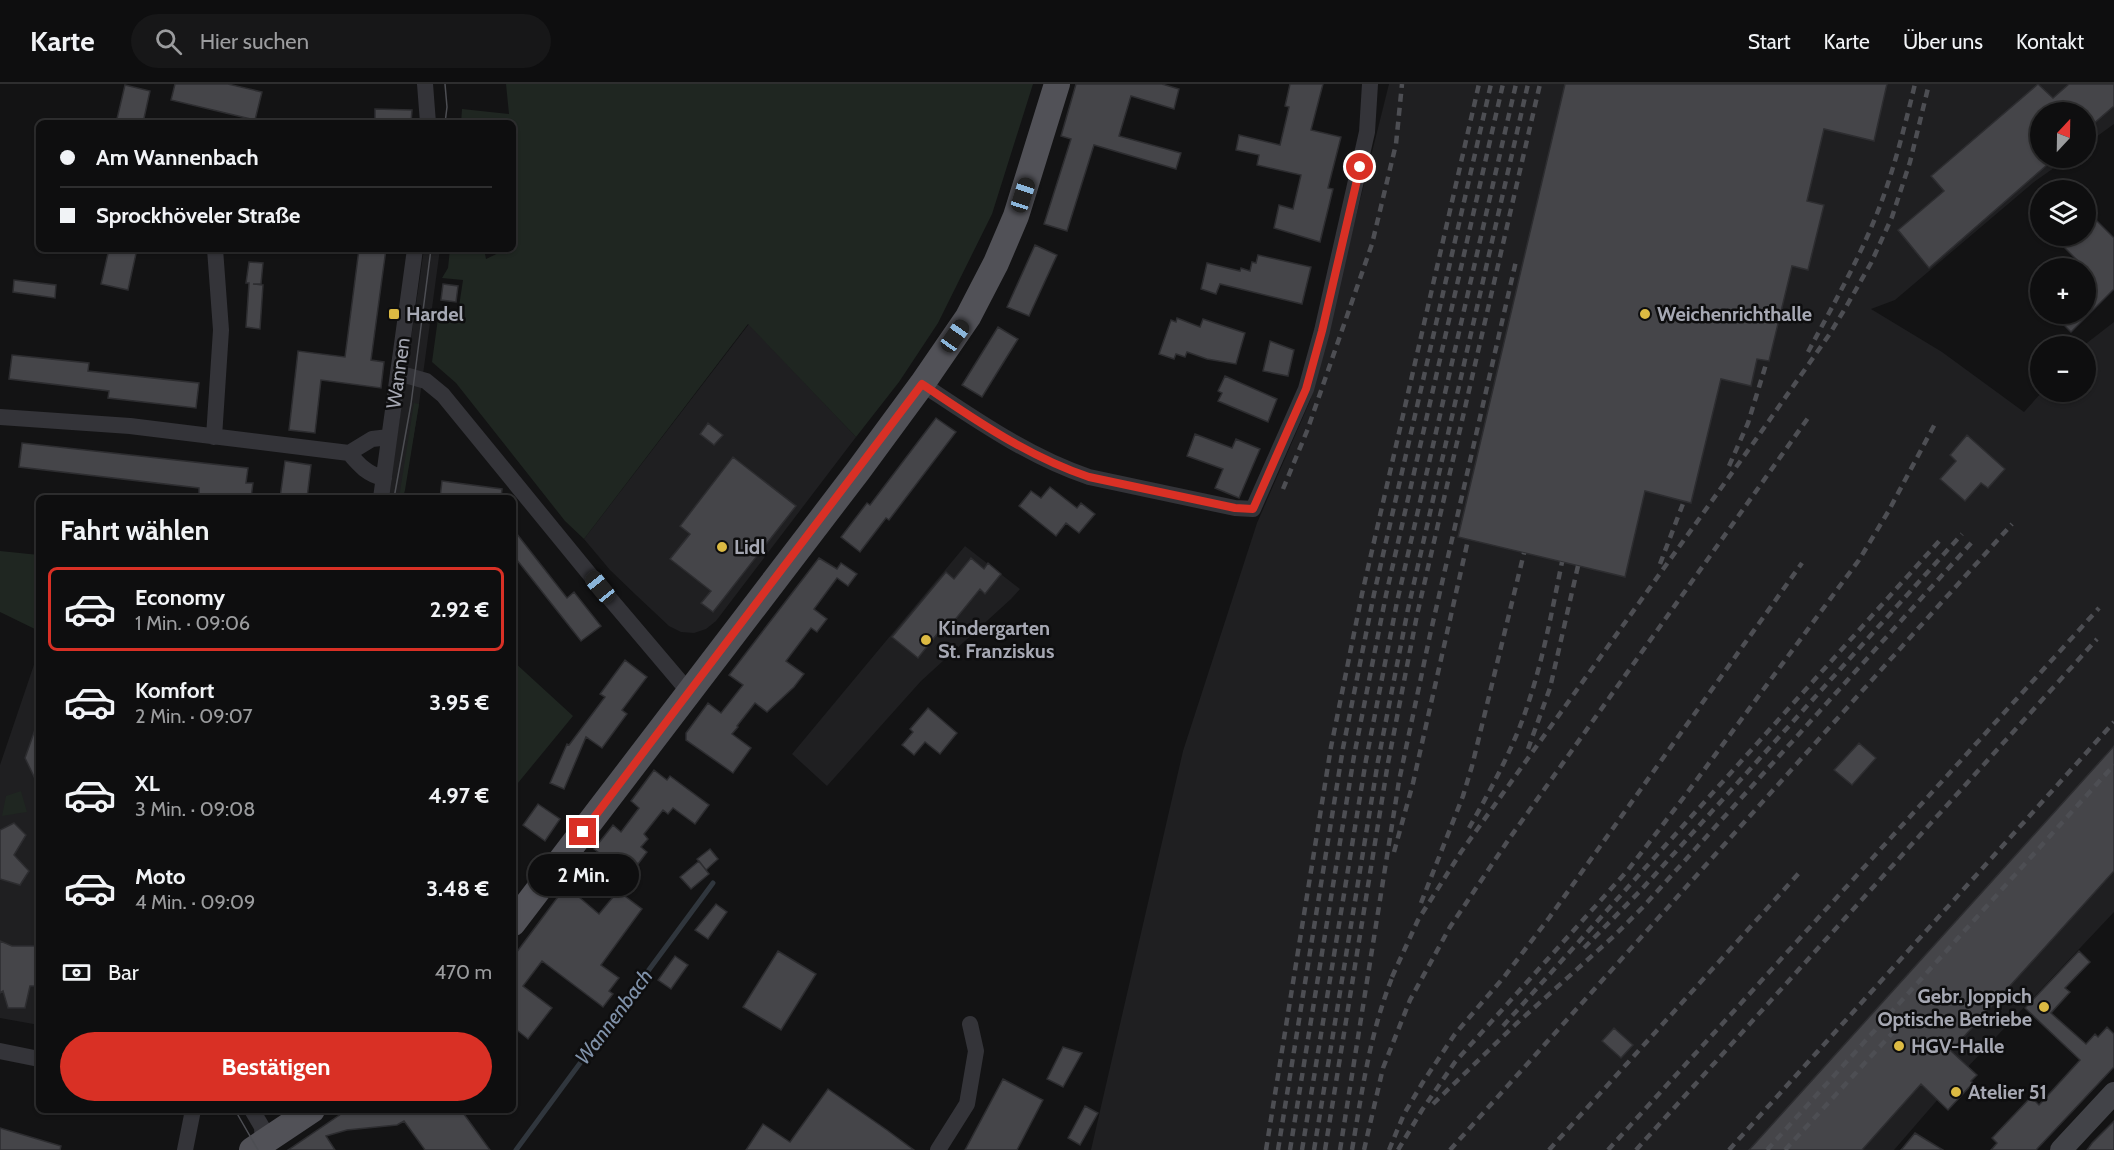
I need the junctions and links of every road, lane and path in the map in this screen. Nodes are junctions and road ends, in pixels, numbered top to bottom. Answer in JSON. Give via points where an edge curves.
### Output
{"nodes":[{"id":1,"x":425,"y":84,"type":"edge"},
{"id":2,"x":1057,"y":84,"type":"edge"},
{"id":3,"x":1370,"y":84,"type":"edge"},
{"id":4,"x":428,"y":120,"type":"edge"},
{"id":5,"x":215,"y":252,"type":"edge"},
{"id":6,"x":415,"y":252,"type":"edge"},
{"id":7,"x":398,"y":373,"type":"junction"},
{"id":8,"x":922,"y":384,"type":"junction"},
{"id":9,"x":0,"y":417,"type":"edge"},
{"id":10,"x":214,"y":436,"type":"junction"},
{"id":11,"x":389,"y":437,"type":"junction"},
{"id":12,"x":349,"y":453,"type":"junction"},
{"id":13,"x":384,"y":478,"type":"junction"},
{"id":14,"x":381,"y":495,"type":"edge"},
{"id":15,"x":689,"y":692,"type":"junction"},
{"id":16,"x":516,"y":919,"type":"edge"},
{"id":17,"x":970,"y":1024,"type":"dead end"},
{"id":18,"x":0,"y":1051,"type":"edge"},
{"id":19,"x":36,"y":1058,"type":"edge"},
{"id":20,"x":2114,"y":1093,"type":"edge"},
{"id":21,"x":192,"y":1113,"type":"edge"},
{"id":22,"x":254,"y":1113,"type":"edge"},
{"id":23,"x":308,"y":1113,"type":"edge"},
{"id":24,"x":259,"y":1148,"type":"edge"},
{"id":25,"x":185,"y":1150,"type":"edge"},
{"id":26,"x":938,"y":1150,"type":"edge"},
{"id":27,"x":2061,"y":1150,"type":"edge"}],
"edges":[{"from":1,"to":4,"type":"street"},
{"from":2,"to":8,"type":"main road","via":[[1016,216],[996,263],[968,317]]},
{"from":3,"to":8,"type":"street","via":[[1367,132],[1319,343],[1306,389],[1253,509],[1068,470],[976,420]]},
{"from":5,"to":10,"type":"street","via":[[221,330]]},
{"from":6,"to":7,"type":"street","name":"Wannen"},
{"from":7,"to":11,"type":"street","name":"Wannen"},
{"from":7,"to":15,"type":"street","via":[[426,381],[443,395]]},
{"from":8,"to":15,"type":"main road"},
{"from":9,"to":10,"type":"street"},
{"from":10,"to":12,"type":"street"},
{"from":11,"to":12,"type":"street","via":[[372,439]]},
{"from":11,"to":13,"type":"street","name":"Wannen"},
{"from":12,"to":13,"type":"street","via":[[365,469]]},
{"from":13,"to":14,"type":"street","name":"Wannen"},
{"from":15,"to":16,"type":"main road"},
{"from":17,"to":26,"type":"street","via":[[976,1051],[968,1104]]},
{"from":18,"to":19,"type":"street"},
{"from":20,"to":27,"type":"street"},
{"from":21,"to":25,"type":"street"},
{"from":22,"to":24,"type":"street","via":[[262,1126]]},
{"from":23,"to":24,"type":"main road"}]}
